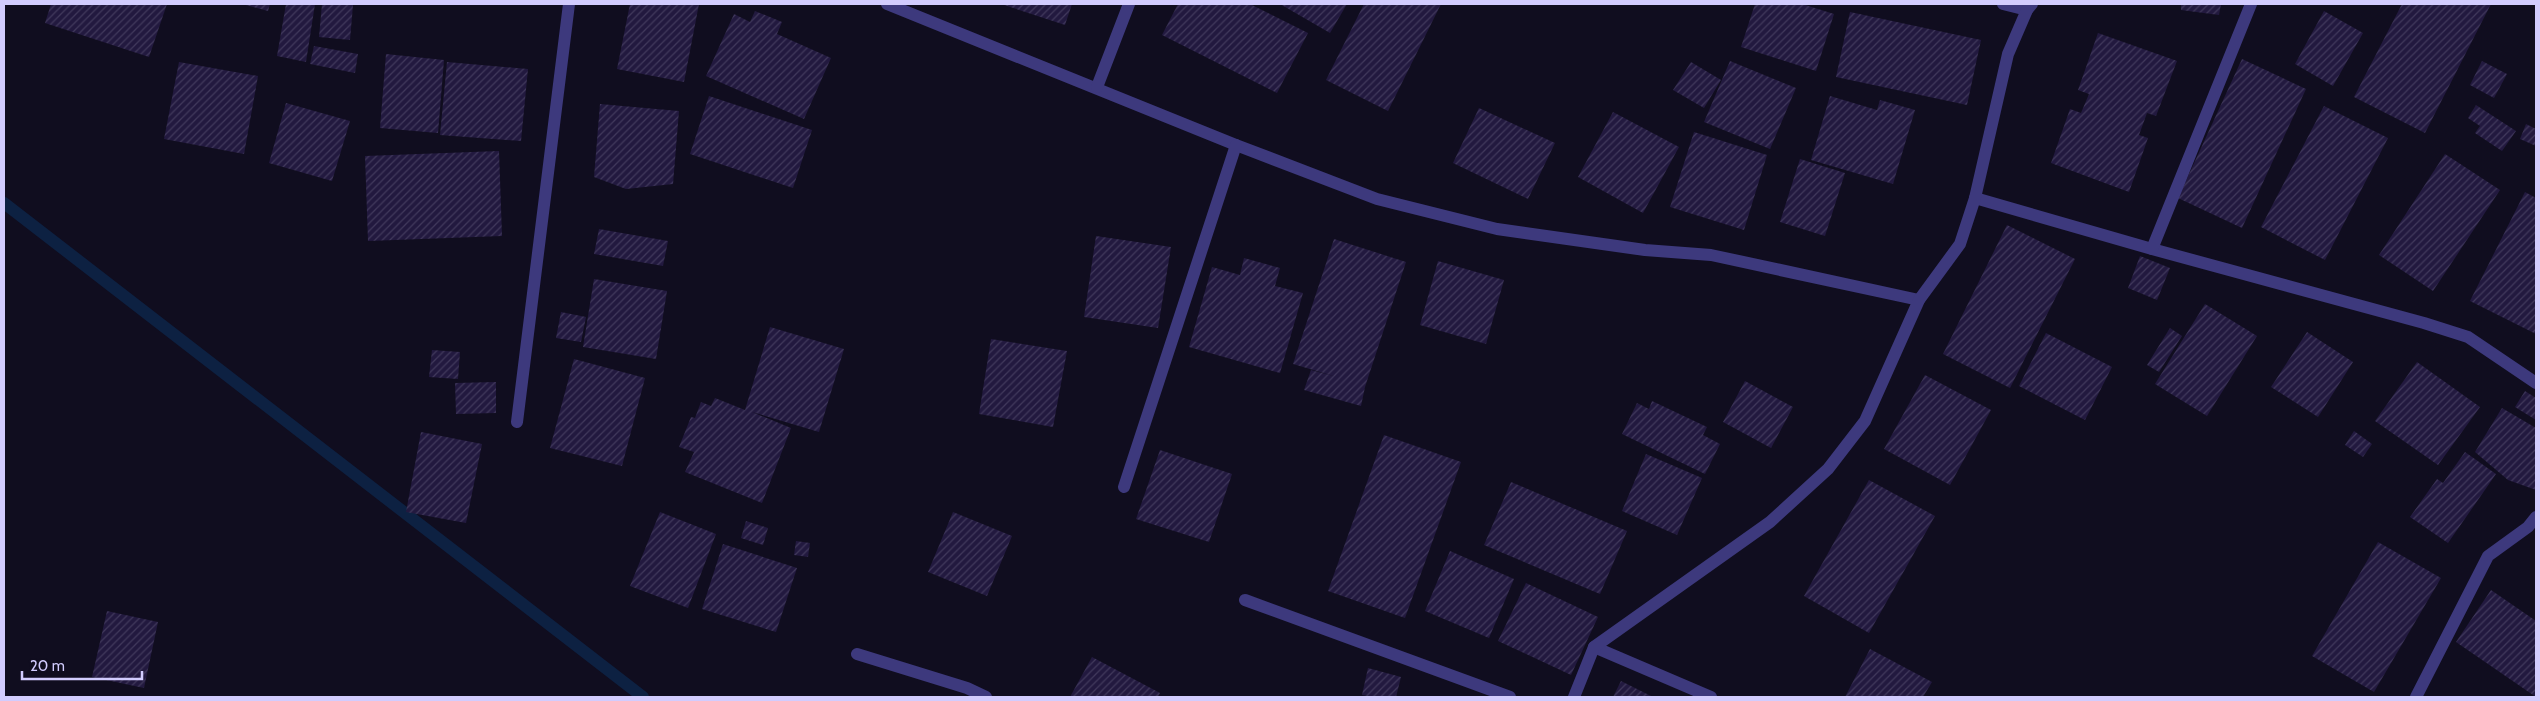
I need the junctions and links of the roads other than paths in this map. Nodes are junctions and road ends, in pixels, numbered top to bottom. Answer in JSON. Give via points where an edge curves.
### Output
{"nodes":[{"id":1,"x":568,"y":4,"type":"edge"},
{"id":2,"x":887,"y":4,"type":"edge"},
{"id":3,"x":1129,"y":4,"type":"edge"},
{"id":4,"x":2003,"y":4,"type":"edge"},
{"id":5,"x":2251,"y":4,"type":"edge"},
{"id":6,"x":2029,"y":7,"type":"edge"},
{"id":7,"x":1097,"y":87,"type":"junction"},
{"id":8,"x":1236,"y":145,"type":"junction"},
{"id":9,"x":1975,"y":198,"type":"junction"},
{"id":10,"x":2152,"y":249,"type":"junction"},
{"id":11,"x":1919,"y":300,"type":"junction"},
{"id":12,"x":2536,"y":383,"type":"edge"},
{"id":13,"x":517,"y":422,"type":"dead end"},
{"id":14,"x":1124,"y":487,"type":"dead end"},
{"id":15,"x":2536,"y":517,"type":"edge"},
{"id":16,"x":1245,"y":600,"type":"dead end"},
{"id":17,"x":1594,"y":647,"type":"junction"},
{"id":18,"x":857,"y":654,"type":"dead end"},
{"id":19,"x":986,"y":697,"type":"edge"},
{"id":20,"x":1510,"y":697,"type":"edge"},
{"id":21,"x":1574,"y":697,"type":"edge"},
{"id":22,"x":1711,"y":697,"type":"edge"},
{"id":23,"x":2416,"y":697,"type":"edge"}],
"edges":[{"from":1,"to":13,"type":"street"},
{"from":2,"to":7,"type":"street"},
{"from":3,"to":7,"type":"street"},
{"from":4,"to":6,"type":"street"},
{"from":5,"to":10,"type":"street"},
{"from":6,"to":9,"type":"street","via":[[2008,54]]},
{"from":7,"to":8,"type":"street"},
{"from":8,"to":11,"type":"street","via":[[1377,199],[1497,229],[1645,250],[1710,255]]},
{"from":8,"to":14,"type":"street"},
{"from":9,"to":10,"type":"street"},
{"from":9,"to":11,"type":"street","via":[[1960,244]]},
{"from":10,"to":12,"type":"street","via":[[2424,323],[2468,338]]},
{"from":11,"to":17,"type":"street","via":[[1865,421],[1828,469],[1770,522]]},
{"from":15,"to":23,"type":"street","via":[[2528,527],[2488,556]]},
{"from":16,"to":20,"type":"street"},
{"from":17,"to":21,"type":"street"},
{"from":17,"to":22,"type":"street"},
{"from":18,"to":19,"type":"street","via":[[967,688]]}]}
